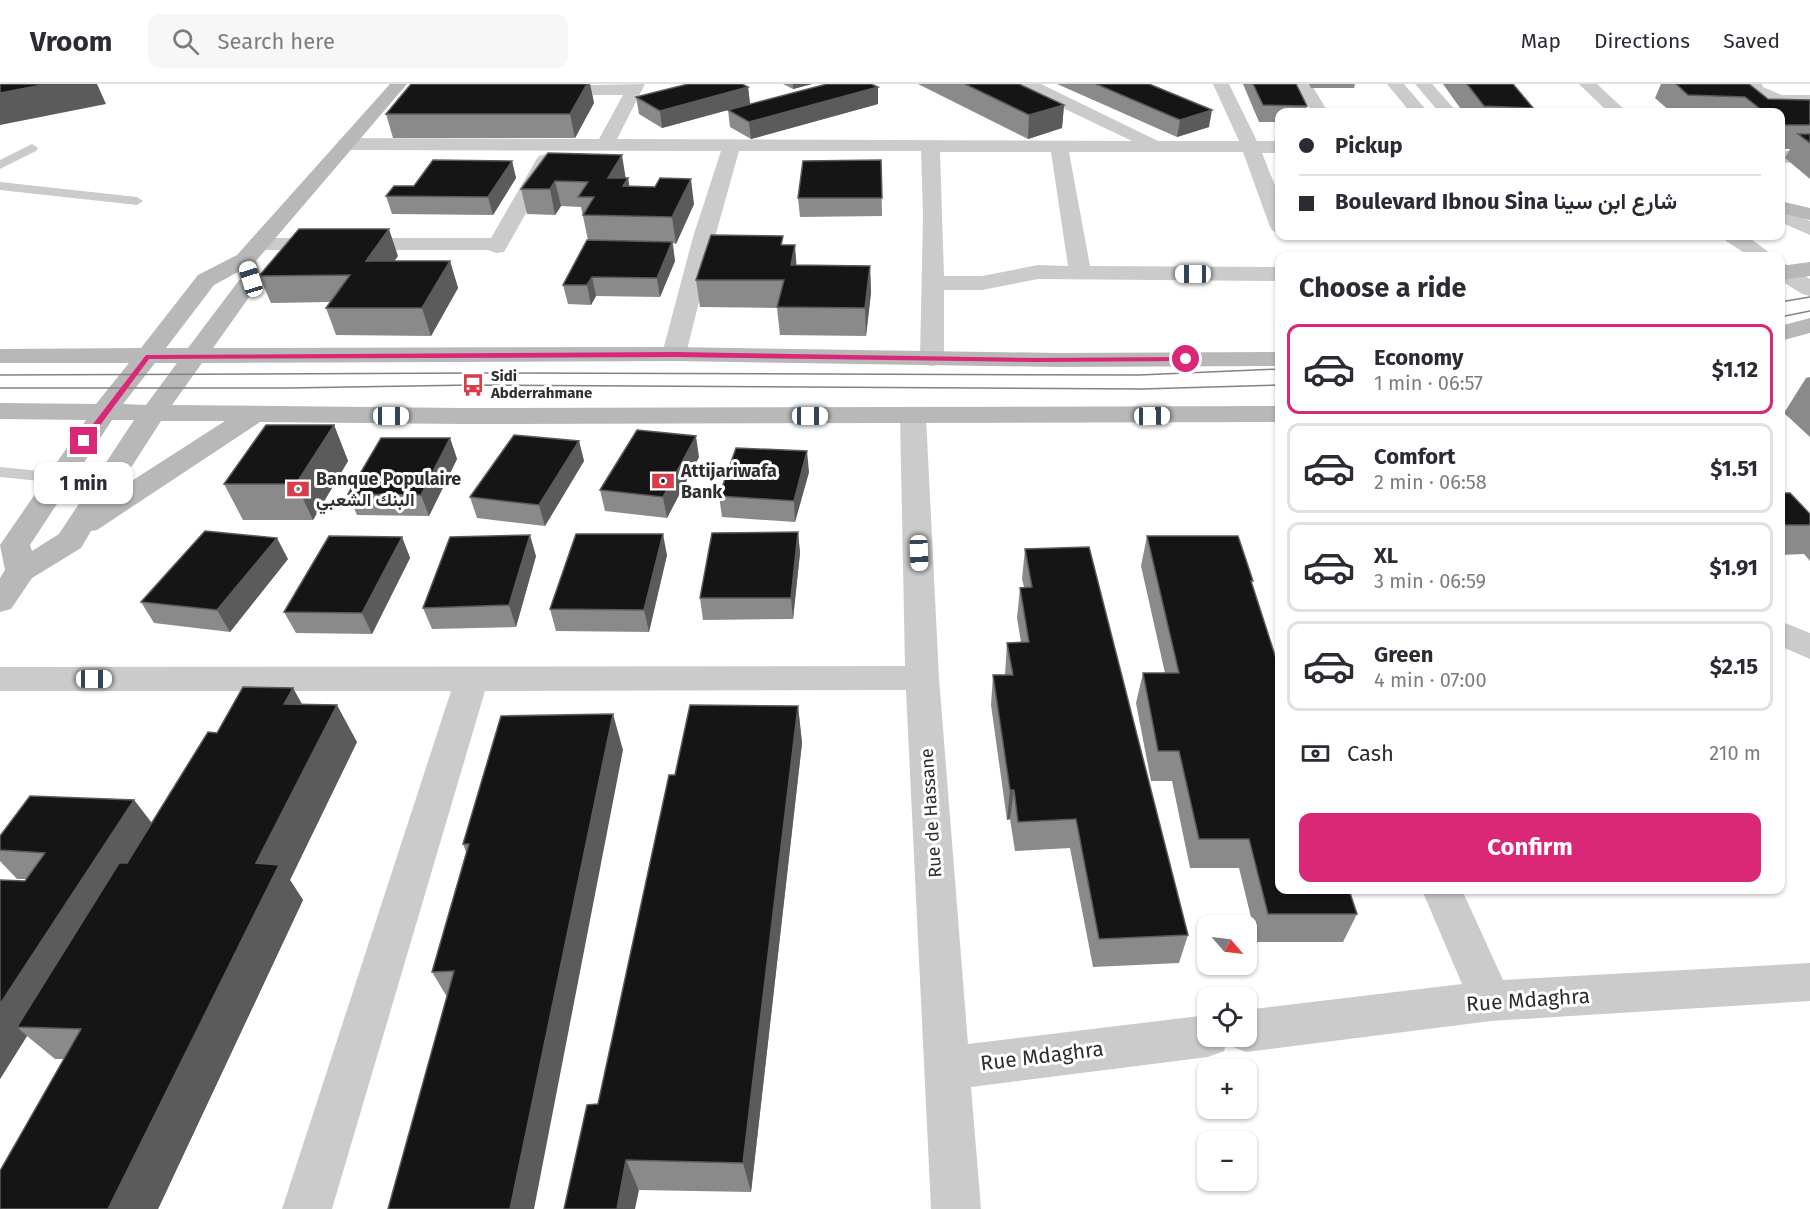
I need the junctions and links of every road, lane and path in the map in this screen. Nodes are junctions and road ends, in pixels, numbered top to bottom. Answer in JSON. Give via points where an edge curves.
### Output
{"nodes":[{"id":1,"x":1027,"y":84,"type":"edge"},
{"id":2,"x":1221,"y":84,"type":"edge"},
{"id":3,"x":1303,"y":84,"type":"edge"},
{"id":4,"x":1395,"y":84,"type":"edge"},
{"id":5,"x":1423,"y":84,"type":"edge"},
{"id":6,"x":1587,"y":84,"type":"edge"},
{"id":7,"x":636,"y":87,"type":"edge"},
{"id":8,"x":403,"y":88,"type":"edge"},
{"id":9,"x":1756,"y":88,"type":"edge"},
{"id":10,"x":532,"y":90,"type":"edge"},
{"id":11,"x":1735,"y":92,"type":"edge"},
{"id":12,"x":1804,"y":97,"type":"edge"},
{"id":13,"x":1318,"y":108,"type":"edge"},
{"id":14,"x":1416,"y":108,"type":"edge"},
{"id":15,"x":1444,"y":108,"type":"edge"},
{"id":16,"x":1614,"y":108,"type":"edge"},
{"id":17,"x":556,"y":143,"type":"junction"},
{"id":18,"x":606,"y":143,"type":"junction"},
{"id":19,"x":346,"y":144,"type":"junction"},
{"id":20,"x":732,"y":144,"type":"junction"},
{"id":21,"x":930,"y":145,"type":"junction"},
{"id":22,"x":1059,"y":146,"type":"junction"},
{"id":23,"x":1158,"y":146,"type":"junction"},
{"id":24,"x":1250,"y":146,"type":"junction"},
{"id":25,"x":1275,"y":147,"type":"edge"},
{"id":26,"x":32,"y":148,"type":"dead end"},
{"id":27,"x":1810,"y":156,"type":"edge"},
{"id":28,"x":1785,"y":157,"type":"edge"},
{"id":29,"x":0,"y":165,"type":"edge"},
{"id":30,"x":0,"y":186,"type":"edge"},
{"id":31,"x":137,"y":201,"type":"dead end"},
{"id":32,"x":1785,"y":208,"type":"edge"},
{"id":33,"x":1275,"y":214,"type":"edge"},
{"id":34,"x":1810,"y":214,"type":"edge"},
{"id":35,"x":1785,"y":216,"type":"edge"},
{"id":36,"x":1810,"y":229,"type":"edge"},
{"id":37,"x":1740,"y":240,"type":"edge"},
{"id":38,"x":252,"y":252,"type":"junction"},
{"id":39,"x":1756,"y":252,"type":"edge"},
{"id":40,"x":1810,"y":268,"type":"edge"},
{"id":41,"x":1080,"y":271,"type":"junction"},
{"id":42,"x":1785,"y":272,"type":"edge"},
{"id":43,"x":1275,"y":274,"type":"edge"},
{"id":44,"x":1785,"y":274,"type":"edge"},
{"id":45,"x":933,"y":283,"type":"junction"},
{"id":46,"x":1810,"y":289,"type":"edge"},
{"id":47,"x":1810,"y":326,"type":"edge"},
{"id":48,"x":1785,"y":333,"type":"edge"},
{"id":49,"x":675,"y":354,"type":"junction"},
{"id":50,"x":0,"y":356,"type":"edge"},
{"id":51,"x":193,"y":356,"type":"junction"},
{"id":52,"x":146,"y":357,"type":"junction"},
{"id":53,"x":932,"y":359,"type":"junction"},
{"id":54,"x":1275,"y":359,"type":"edge"},
{"id":55,"x":0,"y":411,"type":"edge"},
{"id":56,"x":104,"y":412,"type":"junction"},
{"id":57,"x":153,"y":413,"type":"junction"},
{"id":58,"x":254,"y":414,"type":"junction"},
{"id":59,"x":1275,"y":414,"type":"edge"},
{"id":60,"x":913,"y":416,"type":"junction"},
{"id":61,"x":0,"y":472,"type":"edge"},
{"id":62,"x":60,"y":478,"type":"junction"},
{"id":63,"x":78,"y":529,"type":"junction"},
{"id":64,"x":21,"y":571,"type":"junction"},
{"id":65,"x":0,"y":601,"type":"edge"},
{"id":66,"x":1785,"y":634,"type":"edge"},
{"id":67,"x":1810,"y":647,"type":"edge"},
{"id":68,"x":472,"y":678,"type":"junction"},
{"id":69,"x":922,"y":678,"type":"junction"},
{"id":70,"x":0,"y":679,"type":"edge"},
{"id":71,"x":1444,"y":894,"type":"edge"},
{"id":72,"x":1810,"y":982,"type":"edge"},
{"id":73,"x":1491,"y":1001,"type":"junction"},
{"id":74,"x":1257,"y":1030,"type":"edge"},
{"id":75,"x":1197,"y":1037,"type":"edge"},
{"id":76,"x":947,"y":1068,"type":"junction"},
{"id":77,"x":307,"y":1209,"type":"edge"},
{"id":78,"x":956,"y":1209,"type":"edge"}],
"edges":[{"from":1,"to":23,"type":"street"},
{"from":2,"to":24,"type":"street"},
{"from":3,"to":13,"type":"street"},
{"from":4,"to":14,"type":"street"},
{"from":5,"to":15,"type":"street"},
{"from":6,"to":16,"type":"street"},
{"from":7,"to":10,"type":"street"},
{"from":7,"to":18,"type":"street"},
{"from":8,"to":19,"type":"main road"},
{"from":9,"to":11,"type":"street"},
{"from":9,"to":12,"type":"street","via":[[1776,98]]},
{"from":17,"to":18,"type":"street"},
{"from":17,"to":19,"type":"street"},
{"from":17,"to":38,"type":"street","via":[[497,245]]},
{"from":18,"to":20,"type":"street"},
{"from":19,"to":38,"type":"main road"},
{"from":20,"to":21,"type":"street"},
{"from":20,"to":49,"type":"street"},
{"from":21,"to":22,"type":"street"},
{"from":21,"to":45,"type":"street"},
{"from":22,"to":23,"type":"street"},
{"from":22,"to":41,"type":"street"},
{"from":23,"to":24,"type":"street"},
{"from":24,"to":25,"type":"street"},
{"from":24,"to":33,"type":"street"},
{"from":26,"to":29,"type":"lane"},
{"from":27,"to":28,"type":"street"},
{"from":30,"to":31,"type":"lane"},
{"from":32,"to":34,"type":"main road"},
{"from":35,"to":36,"type":"street"},
{"from":37,"to":39,"type":"street"},
{"from":38,"to":51,"type":"main road","via":[[251,279]]},
{"from":38,"to":52,"type":"main road","via":[[206,280]]},
{"from":40,"to":42,"type":"main road"},
{"from":41,"to":43,"type":"street"},
{"from":41,"to":45,"type":"street","via":[[1038,272],[982,283]]},
{"from":44,"to":46,"type":"street"},
{"from":45,"to":53,"type":"street"},
{"from":47,"to":48,"type":"main road"},
{"from":49,"to":51,"type":"main road"},
{"from":49,"to":53,"type":"main road"},
{"from":50,"to":52,"type":"main road"},
{"from":51,"to":52,"type":"main road"},
{"from":51,"to":57,"type":"main road"},
{"from":52,"to":56,"type":"main road"},
{"from":53,"to":54,"type":"main road"},
{"from":55,"to":56,"type":"main road"},
{"from":56,"to":57,"type":"main road"},
{"from":56,"to":62,"type":"main road"},
{"from":57,"to":58,"type":"main road"},
{"from":57,"to":63,"type":"main road"},
{"from":58,"to":60,"type":"main road"},
{"from":58,"to":63,"type":"main road"},
{"from":59,"to":60,"type":"main road"},
{"from":60,"to":69,"type":"street","name":"Rue de Hassane"},
{"from":61,"to":62,"type":"lane"},
{"from":62,"to":64,"type":"main road","via":[[15,544]]},
{"from":63,"to":64,"type":"main road","via":[[70,541]]},
{"from":64,"to":65,"type":"main road"},
{"from":66,"to":67,"type":"street"},
{"from":68,"to":69,"type":"street"},
{"from":68,"to":70,"type":"street"},
{"from":68,"to":77,"type":"street"},
{"from":69,"to":76,"type":"street","name":"Rue de Hassane"},
{"from":71,"to":73,"type":"street"},
{"from":72,"to":73,"type":"street","name":"Rue Mdaghra"},
{"from":73,"to":74,"type":"street","name":"Rue Mdaghra"},
{"from":75,"to":76,"type":"street","name":"Rue Mdaghra"},
{"from":76,"to":78,"type":"street","name":"Rue de Hassane"}]}
